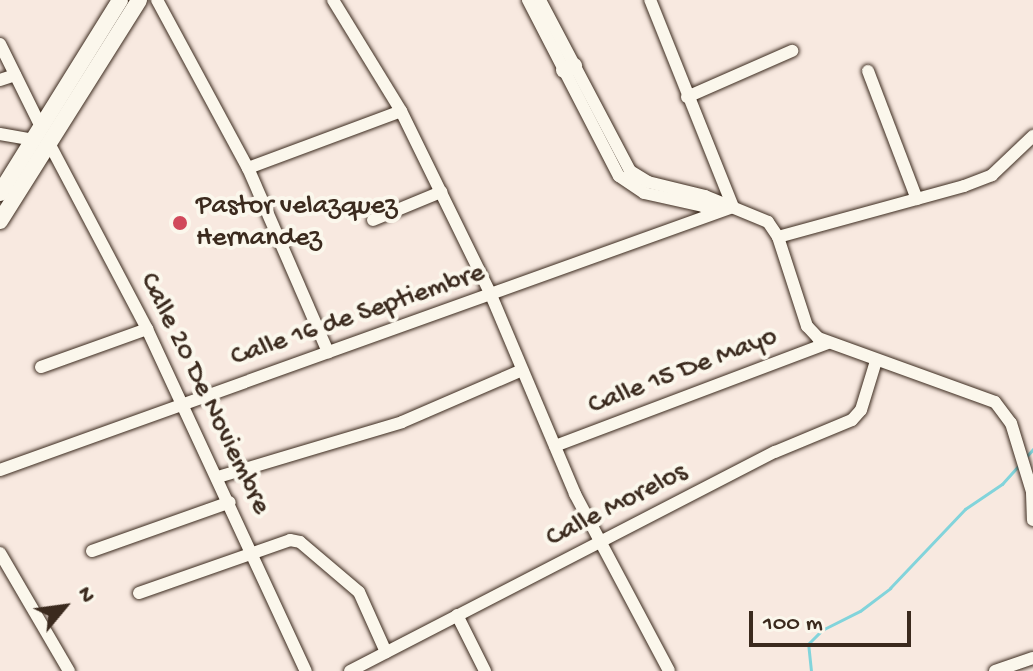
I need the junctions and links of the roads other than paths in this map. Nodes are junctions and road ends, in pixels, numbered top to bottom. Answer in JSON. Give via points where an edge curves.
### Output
{"nodes":[{"id":1,"x":120,"y":0,"type":"edge"},
{"id":2,"x":139,"y":0,"type":"edge"},
{"id":3,"x":157,"y":0,"type":"edge"},
{"id":4,"x":333,"y":0,"type":"edge"},
{"id":5,"x":528,"y":0,"type":"edge"},
{"id":6,"x":540,"y":0,"type":"edge"},
{"id":7,"x":650,"y":0,"type":"edge"},
{"id":8,"x":0,"y":44,"type":"edge"},
{"id":9,"x":792,"y":51,"type":"dead end"},
{"id":10,"x":569,"y":68,"type":"junction"},
{"id":11,"x":868,"y":71,"type":"dead end"},
{"id":12,"x":15,"y":75,"type":"junction"},
{"id":13,"x":0,"y":80,"type":"edge"},
{"id":14,"x":687,"y":97,"type":"junction"},
{"id":15,"x":401,"y":111,"type":"junction"},
{"id":16,"x":0,"y":134,"type":"edge"},
{"id":17,"x":41,"y":136,"type":"junction"},
{"id":18,"x":1033,"y":136,"type":"edge"},
{"id":19,"x":248,"y":168,"type":"junction"},
{"id":20,"x":441,"y":192,"type":"junction"},
{"id":21,"x":0,"y":193,"type":"edge"},
{"id":22,"x":917,"y":199,"type":"junction"},
{"id":23,"x":733,"y":207,"type":"junction"},
{"id":24,"x":373,"y":220,"type":"dead end"},
{"id":25,"x":0,"y":221,"type":"edge"},
{"id":26,"x":778,"y":237,"type":"junction"},
{"id":27,"x":491,"y":295,"type":"junction"},
{"id":28,"x":147,"y":329,"type":"junction"},
{"id":29,"x":828,"y":343,"type":"junction"},
{"id":30,"x":328,"y":352,"type":"junction"},
{"id":31,"x":876,"y":361,"type":"junction"},
{"id":32,"x":41,"y":367,"type":"dead end"},
{"id":33,"x":522,"y":370,"type":"junction"},
{"id":34,"x":183,"y":404,"type":"junction"},
{"id":35,"x":555,"y":446,"type":"junction"},
{"id":36,"x":0,"y":470,"type":"edge"},
{"id":37,"x":218,"y":477,"type":"junction"},
{"id":38,"x":1033,"y":494,"type":"edge"},
{"id":39,"x":230,"y":502,"type":"junction"},
{"id":40,"x":1032,"y":516,"type":"edge"},
{"id":41,"x":603,"y":540,"type":"junction"},
{"id":42,"x":92,"y":551,"type":"dead end"},
{"id":43,"x":0,"y":553,"type":"edge"},
{"id":44,"x":253,"y":554,"type":"junction"},
{"id":45,"x":139,"y":593,"type":"dead end"},
{"id":46,"x":457,"y":615,"type":"junction"},
{"id":47,"x":386,"y":652,"type":"junction"},
{"id":48,"x":1033,"y":658,"type":"edge"},
{"id":49,"x":68,"y":671,"type":"edge"},
{"id":50,"x":306,"y":671,"type":"edge"},
{"id":51,"x":350,"y":671,"type":"edge"},
{"id":52,"x":485,"y":671,"type":"edge"},
{"id":53,"x":669,"y":671,"type":"edge"},
{"id":54,"x":995,"y":671,"type":"edge"}],
"edges":[{"from":1,"to":17,"type":"main road"},
{"from":2,"to":17,"type":"main road"},
{"from":3,"to":19,"type":"street"},
{"from":4,"to":15,"type":"street"},
{"from":5,"to":10,"type":"street"},
{"from":6,"to":10,"type":"street"},
{"from":7,"to":14,"type":"street"},
{"from":8,"to":12,"type":"street","name":"Calle 20 De Noviembre"},
{"from":9,"to":14,"type":"street"},
{"from":10,"to":23,"type":"street","via":[[630,171],[648,182]]},
{"from":11,"to":22,"type":"street"},
{"from":12,"to":13,"type":"street"},
{"from":12,"to":17,"type":"street","name":"Calle 20 De Noviembre"},
{"from":14,"to":23,"type":"street"},
{"from":15,"to":19,"type":"street"},
{"from":15,"to":20,"type":"street"},
{"from":16,"to":17,"type":"street"},
{"from":17,"to":21,"type":"main road"},
{"from":17,"to":25,"type":"main road"},
{"from":17,"to":28,"type":"street","name":"Calle 20 De Noviembre"},
{"from":18,"to":22,"type":"street","via":[[992,175]]},
{"from":19,"to":30,"type":"street"},
{"from":20,"to":24,"type":"street"},
{"from":20,"to":27,"type":"street"},
{"from":22,"to":26,"type":"street"},
{"from":23,"to":26,"type":"street","via":[[763,218]]},
{"from":23,"to":27,"type":"street","name":"Calle 16 de Septiembre"},
{"from":26,"to":29,"type":"street","via":[[807,326]]},
{"from":27,"to":30,"type":"street","name":"Calle 16 de Septiembre"},
{"from":27,"to":33,"type":"street"},
{"from":28,"to":32,"type":"street"},
{"from":28,"to":34,"type":"street","name":"Calle 20 De Noviembre"},
{"from":29,"to":31,"type":"street"},
{"from":29,"to":35,"type":"street","name":"Calle 15 De Mayo"},
{"from":30,"to":34,"type":"street","name":"Calle 16 de Septiembre"},
{"from":31,"to":38,"type":"street","via":[[995,402],[1016,436]]},
{"from":31,"to":41,"type":"street","name":"Calle Morelos","via":[[861,410],[852,420],[775,452]]},
{"from":33,"to":35,"type":"street"},
{"from":33,"to":37,"type":"street","via":[[402,422]]},
{"from":34,"to":36,"type":"street","name":"Calle 16 de Septiembre"},
{"from":34,"to":37,"type":"street","name":"Calle 20 De Noviembre"},
{"from":35,"to":41,"type":"street","via":[[588,521]]},
{"from":37,"to":39,"type":"street","name":"Calle 20 De Noviembre"},
{"from":38,"to":40,"type":"street"},
{"from":39,"to":42,"type":"street"},
{"from":39,"to":44,"type":"street","name":"Calle 20 De Noviembre"},
{"from":41,"to":46,"type":"street","name":"Calle Morelos"},
{"from":41,"to":53,"type":"street"},
{"from":43,"to":49,"type":"street"},
{"from":44,"to":45,"type":"street"},
{"from":44,"to":47,"type":"street","via":[[290,540],[300,542],[359,592]]},
{"from":44,"to":50,"type":"street","name":"Calle 20 De Noviembre"},
{"from":46,"to":47,"type":"street","name":"Calle Morelos"},
{"from":46,"to":52,"type":"street"},
{"from":47,"to":51,"type":"street","name":"Calle Morelos"},
{"from":48,"to":54,"type":"street"}]}
